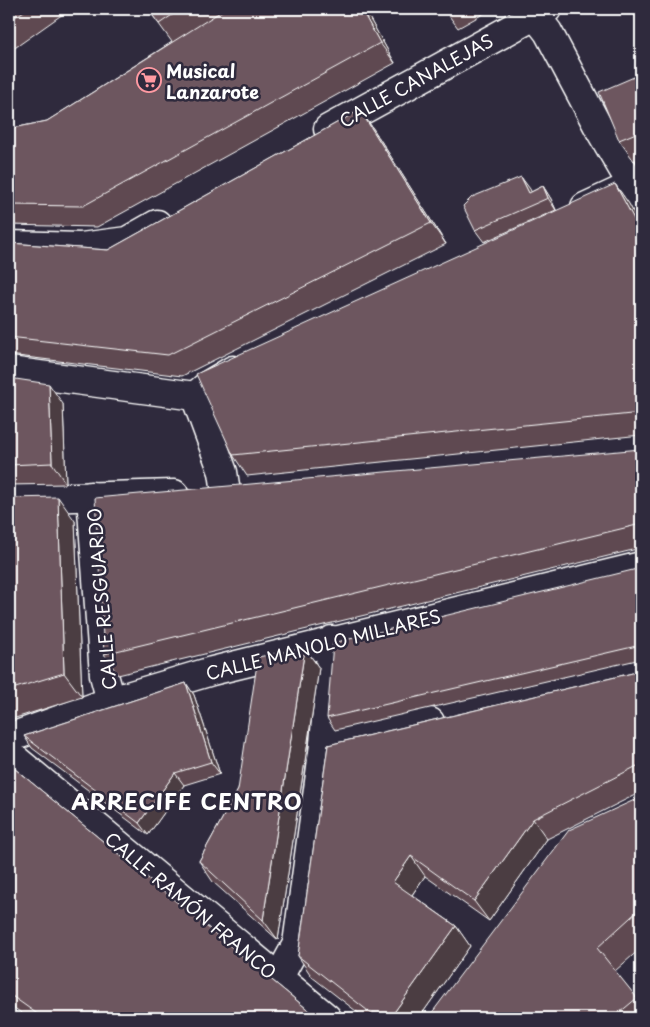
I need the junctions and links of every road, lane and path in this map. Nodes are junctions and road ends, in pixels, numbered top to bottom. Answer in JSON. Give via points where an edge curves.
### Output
{"nodes":[{"id":1,"x":537,"y":10,"type":"edge"},
{"id":2,"x":310,"y":139,"type":"edge"},
{"id":3,"x":638,"y":189,"type":"edge"},
{"id":4,"x":179,"y":212,"type":"edge"},
{"id":5,"x":561,"y":217,"type":"edge"},
{"id":6,"x":9,"y":245,"type":"edge"},
{"id":7,"x":259,"y":356,"type":"edge"},
{"id":8,"x":9,"y":371,"type":"edge"},
{"id":9,"x":195,"y":396,"type":"junction"},
{"id":10,"x":255,"y":491,"type":"edge"},
{"id":11,"x":226,"y":492,"type":"junction"},
{"id":12,"x":91,"y":496,"type":"junction"},
{"id":13,"x":9,"y":498,"type":"edge"},
{"id":14,"x":641,"y":566,"type":"edge"},
{"id":15,"x":332,"y":640,"type":"junction"},
{"id":16,"x":111,"y":701,"type":"junction"},
{"id":17,"x":458,"y":716,"type":"edge"},
{"id":18,"x":9,"y":738,"type":"edge"},
{"id":19,"x":324,"y":745,"type":"junction"},
{"id":20,"x":9,"y":754,"type":"edge"},
{"id":21,"x":279,"y":978,"type":"junction"},
{"id":22,"x":326,"y":1018,"type":"edge"}],
"edges":[{"from":1,"to":2,"type":"street","name":"CALLE CANALEJAS"},
{"from":1,"to":3,"type":"street"},
{"from":3,"to":5,"type":"street"},
{"from":4,"to":6,"type":"street","via":[[126,241],[81,247]]},
{"from":7,"to":9,"type":"street"},
{"from":8,"to":9,"type":"street"},
{"from":9,"to":11,"type":"street","via":[[224,472]]},
{"from":10,"to":11,"type":"street"},
{"from":11,"to":12,"type":"street"},
{"from":12,"to":13,"type":"street"},
{"from":12,"to":16,"type":"street","name":"CALLE RESGUARDO","via":[[104,675]]},
{"from":14,"to":15,"type":"street","name":"CALLE MANOLO MILLARES"},
{"from":15,"to":16,"type":"street","name":"CALLE MANOLO MILLARES"},
{"from":15,"to":19,"type":"street"},
{"from":16,"to":18,"type":"street","name":"CALLE MANOLO MILLARES"},
{"from":17,"to":19,"type":"street"},
{"from":19,"to":21,"type":"street","via":[[297,944]]},
{"from":20,"to":21,"type":"street","name":"CALLE RAMÓN FRANCO"},
{"from":21,"to":22,"type":"street","name":"CALLE RAMÓN FRANCO"}]}
